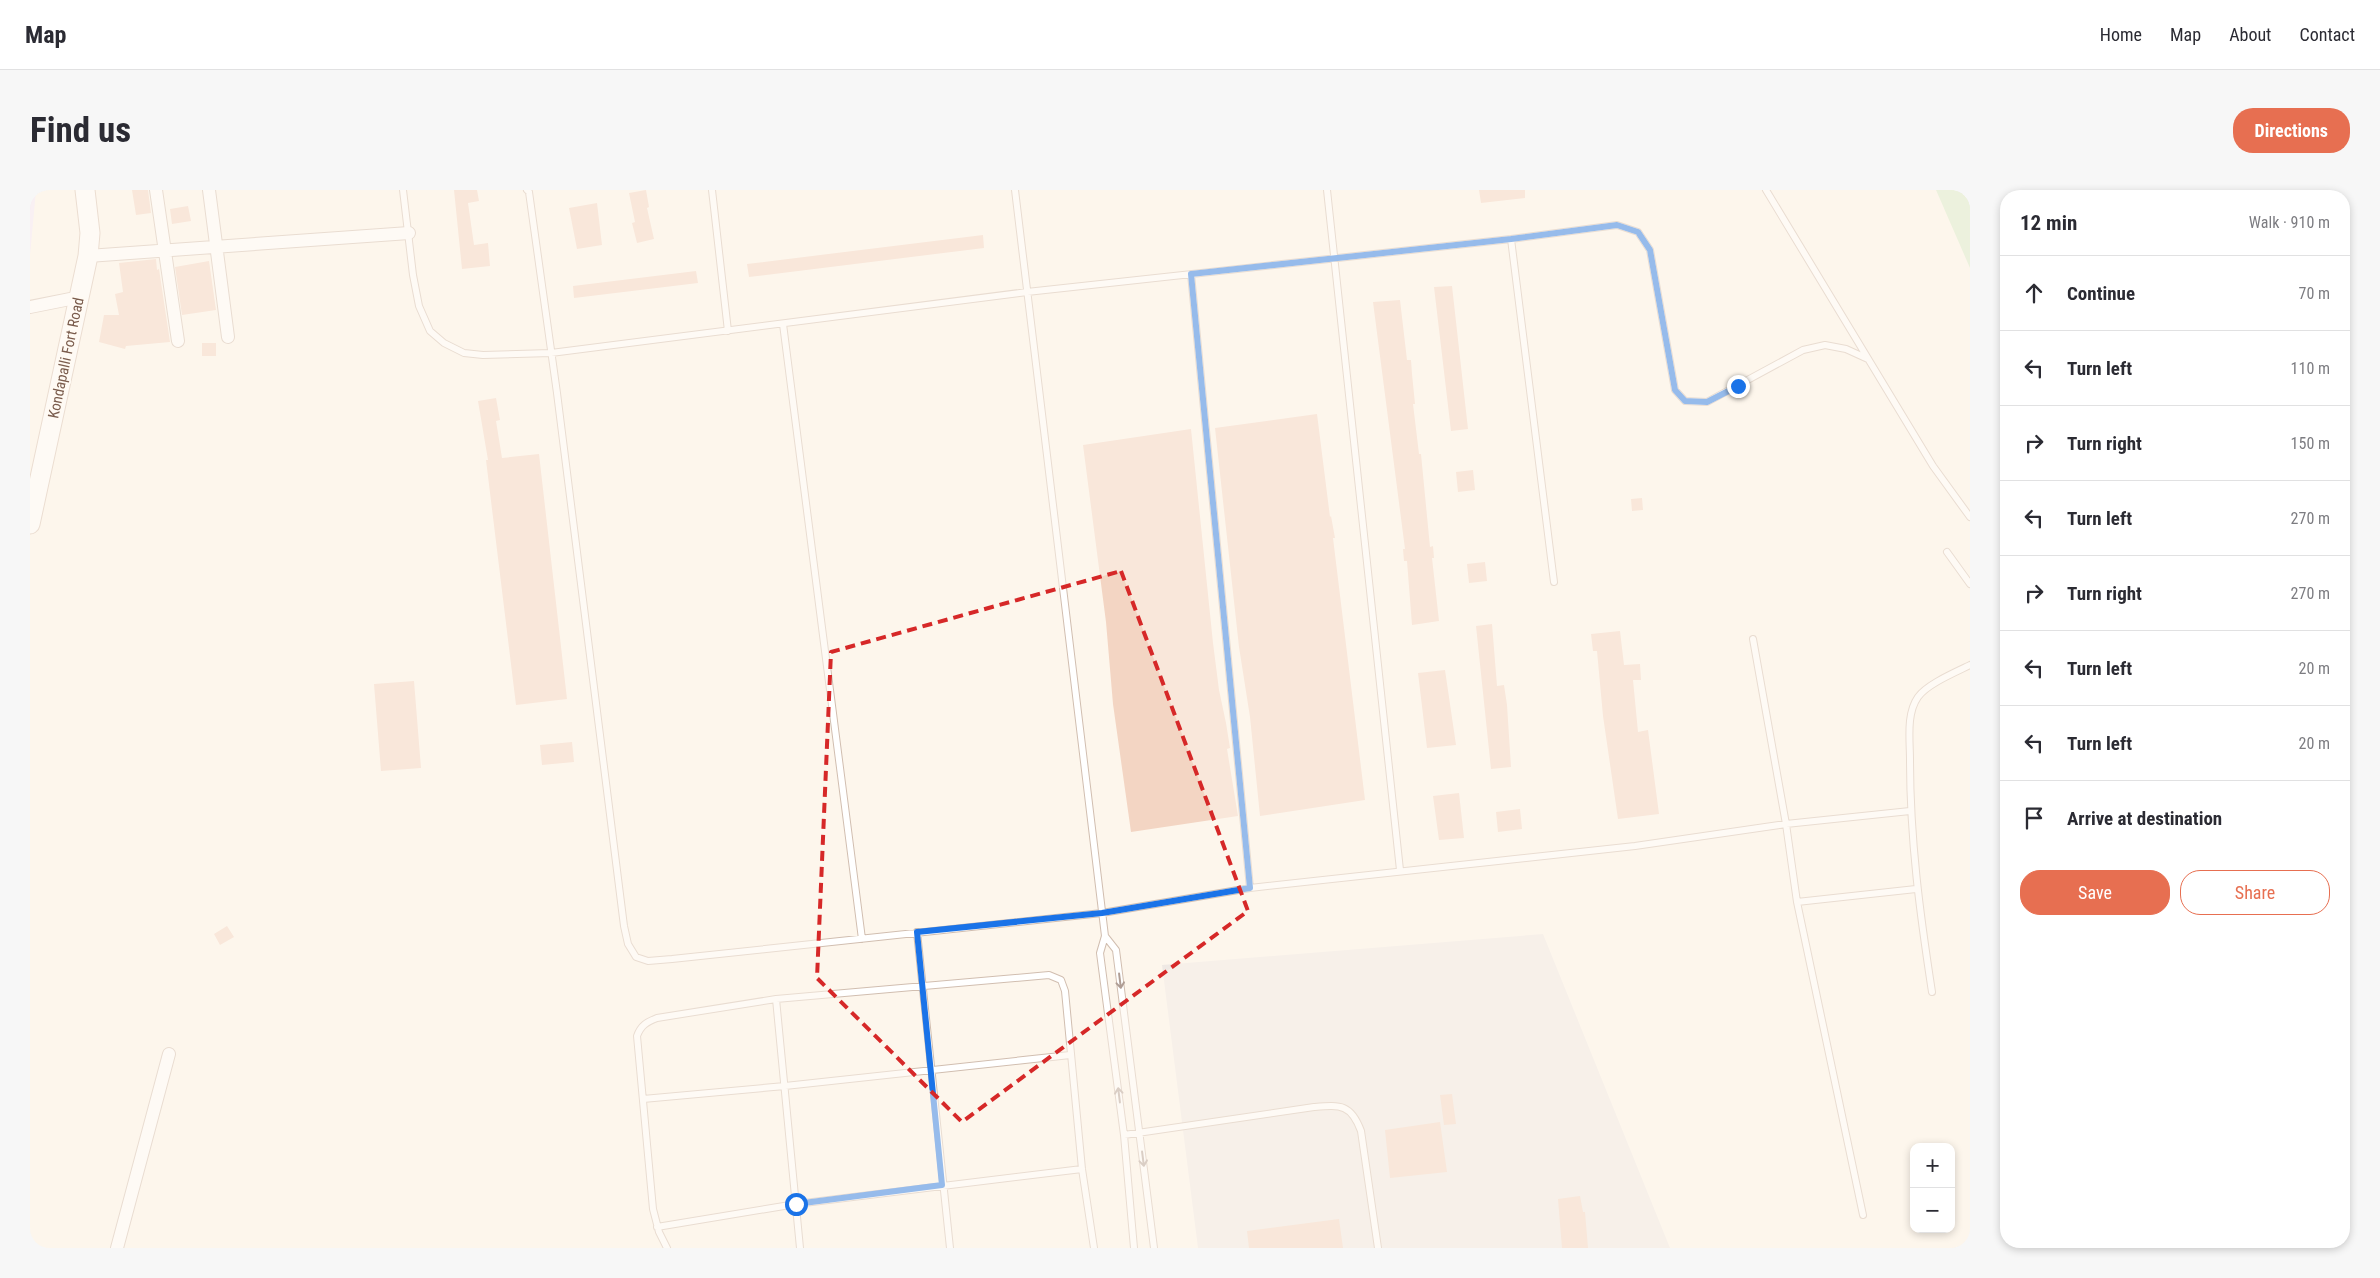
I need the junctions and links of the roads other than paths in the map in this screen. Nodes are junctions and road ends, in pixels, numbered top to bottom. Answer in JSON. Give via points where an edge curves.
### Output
{"nodes":[{"id":1,"x":85,"y":190,"type":"edge"},
{"id":2,"x":156,"y":190,"type":"edge"},
{"id":3,"x":209,"y":190,"type":"edge"},
{"id":4,"x":403,"y":190,"type":"edge"},
{"id":5,"x":527,"y":190,"type":"edge"},
{"id":6,"x":712,"y":190,"type":"edge"},
{"id":7,"x":1015,"y":190,"type":"edge"},
{"id":8,"x":1326,"y":190,"type":"edge"},
{"id":9,"x":1766,"y":190,"type":"edge"},
{"id":10,"x":409,"y":233,"type":"junction"},
{"id":11,"x":1511,"y":239,"type":"junction"},
{"id":12,"x":218,"y":247,"type":"junction"},
{"id":13,"x":164,"y":250,"type":"junction"},
{"id":14,"x":88,"y":256,"type":"junction"},
{"id":15,"x":1335,"y":257,"type":"junction"},
{"id":16,"x":1191,"y":274,"type":"junction"},
{"id":17,"x":1027,"y":292,"type":"junction"},
{"id":18,"x":80,"y":297,"type":"junction"},
{"id":19,"x":30,"y":307,"type":"edge"},
{"id":20,"x":783,"y":324,"type":"junction"},
{"id":21,"x":728,"y":331,"type":"junction"},
{"id":22,"x":228,"y":337,"type":"dead end"},
{"id":23,"x":178,"y":341,"type":"dead end"},
{"id":24,"x":551,"y":354,"type":"junction"},
{"id":25,"x":1868,"y":360,"type":"junction"},
{"id":26,"x":1970,"y":517,"type":"edge"},
{"id":27,"x":30,"y":524,"type":"edge"},
{"id":28,"x":1947,"y":552,"type":"dead end"},
{"id":29,"x":1554,"y":582,"type":"dead end"},
{"id":30,"x":1970,"y":584,"type":"edge"},
{"id":31,"x":1753,"y":639,"type":"dead end"},
{"id":32,"x":1970,"y":665,"type":"edge"},
{"id":33,"x":1910,"y":811,"type":"junction"},
{"id":34,"x":1786,"y":824,"type":"junction"},
{"id":35,"x":1400,"y":870,"type":"junction"},
{"id":36,"x":1250,"y":888,"type":"junction"},
{"id":37,"x":1916,"y":889,"type":"junction"},
{"id":38,"x":1798,"y":902,"type":"junction"},
{"id":39,"x":1102,"y":913,"type":"junction"},
{"id":40,"x":917,"y":932,"type":"junction"},
{"id":41,"x":1105,"y":936,"type":"junction"},
{"id":42,"x":862,"y":939,"type":"junction"},
{"id":43,"x":922,"y":986,"type":"junction"},
{"id":44,"x":1932,"y":992,"type":"dead end"},
{"id":45,"x":776,"y":1000,"type":"junction"},
{"id":46,"x":169,"y":1054,"type":"dead end"},
{"id":47,"x":1070,"y":1055,"type":"junction"},
{"id":48,"x":930,"y":1070,"type":"junction"},
{"id":49,"x":785,"y":1086,"type":"junction"},
{"id":50,"x":643,"y":1099,"type":"junction"},
{"id":51,"x":1139,"y":1133,"type":"junction"},
{"id":52,"x":1124,"y":1135,"type":"junction"},
{"id":53,"x":1082,"y":1169,"type":"junction"},
{"id":54,"x":942,"y":1185,"type":"junction"},
{"id":55,"x":796,"y":1204,"type":"junction"},
{"id":56,"x":1863,"y":1215,"type":"dead end"},
{"id":57,"x":658,"y":1227,"type":"junction"},
{"id":58,"x":117,"y":1248,"type":"edge"},
{"id":59,"x":667,"y":1248,"type":"edge"},
{"id":60,"x":800,"y":1248,"type":"edge"},
{"id":61,"x":950,"y":1248,"type":"edge"},
{"id":62,"x":1094,"y":1248,"type":"edge"},
{"id":63,"x":1134,"y":1248,"type":"edge"},
{"id":64,"x":1154,"y":1248,"type":"edge"},
{"id":65,"x":1378,"y":1248,"type":"edge"}],
"edges":[{"from":1,"to":14,"type":"main road","name":"Kondapalli Fort Road","via":[[90,233]]},
{"from":2,"to":13,"type":"street"},
{"from":3,"to":12,"type":"street"},
{"from":4,"to":10,"type":"lane"},
{"from":5,"to":24,"type":"lane","via":[[530,192]]},
{"from":6,"to":21,"type":"lane"},
{"from":7,"to":17,"type":"lane"},
{"from":8,"to":15,"type":"lane"},
{"from":9,"to":25,"type":"lane"},
{"from":10,"to":12,"type":"street"},
{"from":10,"to":24,"type":"lane","via":[[412,275],[419,306],[430,331],[444,343],[464,354]]},
{"from":11,"to":15,"type":"lane"},
{"from":11,"to":25,"type":"lane","via":[[1617,225],[1638,232],[1650,250],[1675,390],[1685,401],[1707,402],[1802,350],[1825,345],[1846,349]]},
{"from":11,"to":29,"type":"lane"},
{"from":12,"to":13,"type":"street"},
{"from":12,"to":22,"type":"street"},
{"from":13,"to":14,"type":"street"},
{"from":13,"to":23,"type":"street"},
{"from":14,"to":18,"type":"main road","name":"Kondapalli Fort Road"},
{"from":15,"to":16,"type":"lane"},
{"from":15,"to":35,"type":"lane"},
{"from":16,"to":17,"type":"lane"},
{"from":16,"to":36,"type":"lane"},
{"from":17,"to":20,"type":"lane"},
{"from":17,"to":39,"type":"lane"},
{"from":18,"to":19,"type":"street"},
{"from":18,"to":27,"type":"main road","name":"Kondapalli Fort Road"},
{"from":20,"to":21,"type":"lane"},
{"from":20,"to":42,"type":"lane"},
{"from":21,"to":24,"type":"lane"},
{"from":24,"to":42,"type":"lane","via":[[628,944],[636,957],[648,961]]},
{"from":25,"to":26,"type":"lane","via":[[1933,466]]},
{"from":28,"to":30,"type":"lane"},
{"from":31,"to":34,"type":"lane"},
{"from":32,"to":33,"type":"lane","via":[[1925,691],[1915,702],[1910,716]]},
{"from":33,"to":34,"type":"lane"},
{"from":33,"to":37,"type":"lane"},
{"from":34,"to":35,"type":"lane","via":[[1635,846]]},
{"from":34,"to":38,"type":"lane"},
{"from":35,"to":36,"type":"lane"},
{"from":36,"to":39,"type":"lane"},
{"from":37,"to":38,"type":"lane"},
{"from":37,"to":44,"type":"lane"},
{"from":38,"to":56,"type":"lane"},
{"from":39,"to":40,"type":"lane"},
{"from":39,"to":41,"type":"lane"},
{"from":40,"to":42,"type":"lane"},
{"from":40,"to":43,"type":"lane"},
{"from":41,"to":51,"type":"lane","one_way":true,"via":[[1116,950]]},
{"from":52,"to":41,"type":"lane","one_way":true,"via":[[1100,953]]},
{"from":43,"to":45,"type":"lane"},
{"from":43,"to":47,"type":"lane","via":[[1054,976],[1061,980],[1065,991]]},
{"from":43,"to":48,"type":"lane"},
{"from":45,"to":49,"type":"lane"},
{"from":45,"to":50,"type":"lane","via":[[647,1022],[636,1036]]},
{"from":46,"to":58,"type":"street"},
{"from":47,"to":48,"type":"lane"},
{"from":47,"to":53,"type":"lane"},
{"from":48,"to":49,"type":"lane"},
{"from":48,"to":54,"type":"lane"},
{"from":49,"to":50,"type":"lane"},
{"from":49,"to":55,"type":"lane"},
{"from":50,"to":57,"type":"lane","via":[[653,1209]]},
{"from":51,"to":52,"type":"lane"},
{"from":51,"to":64,"type":"lane","one_way":true},
{"from":51,"to":65,"type":"lane","via":[[1314,1106],[1344,1108],[1355,1114],[1361,1131]]},
{"from":52,"to":63,"type":"lane"},
{"from":53,"to":54,"type":"lane"},
{"from":53,"to":62,"type":"lane"},
{"from":54,"to":55,"type":"lane"},
{"from":54,"to":61,"type":"lane"},
{"from":55,"to":57,"type":"lane"},
{"from":55,"to":60,"type":"lane"},
{"from":57,"to":59,"type":"lane"}]}
